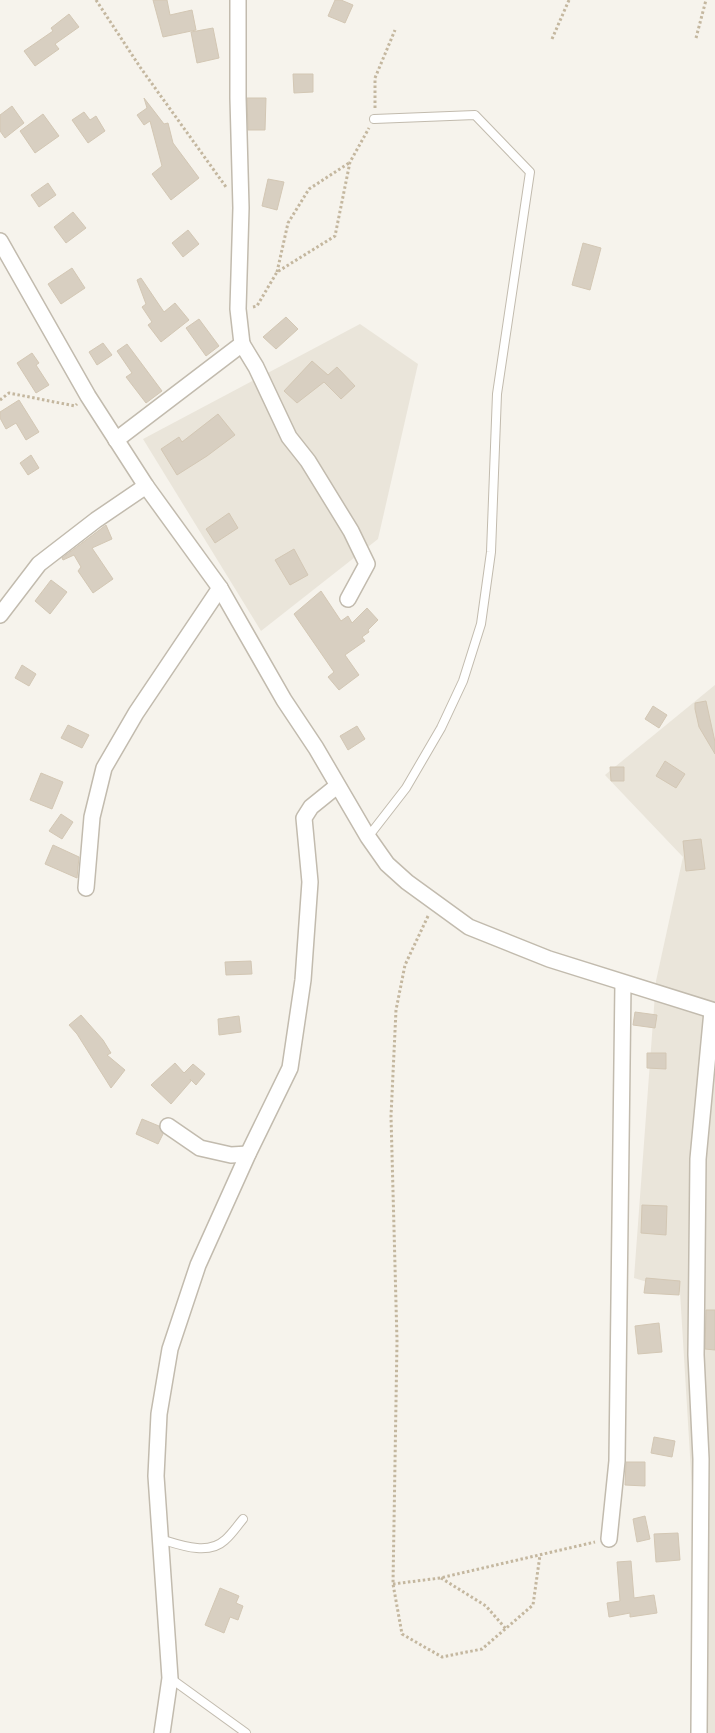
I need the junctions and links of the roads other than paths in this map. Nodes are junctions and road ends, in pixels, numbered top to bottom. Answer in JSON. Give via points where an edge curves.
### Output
{"nodes":[{"id":1,"x":238,"y":0,"type":"edge"},
{"id":2,"x":374,"y":119,"type":"road end"},
{"id":3,"x":0,"y":240,"type":"edge"},
{"id":4,"x":242,"y":344,"type":"junction"},
{"id":5,"x":116,"y":440,"type":"junction"},
{"id":6,"x":146,"y":486,"type":"junction"},
{"id":7,"x":220,"y":588,"type":"junction"},
{"id":8,"x":348,"y":599,"type":"dead end"},
{"id":9,"x":0,"y":614,"type":"edge"},
{"id":10,"x":337,"y":786,"type":"junction"},
{"id":11,"x":368,"y":837,"type":"junction"},
{"id":12,"x":86,"y":888,"type":"dead end"},
{"id":13,"x":623,"y":983,"type":"junction"},
{"id":14,"x":714,"y":1011,"type":"edge"},
{"id":15,"x":168,"y":1126,"type":"dead end"},
{"id":16,"x":248,"y":1154,"type":"junction"},
{"id":17,"x":243,"y":1519,"type":"dead end"},
{"id":18,"x":160,"y":1539,"type":"junction"},
{"id":19,"x":609,"y":1539,"type":"road end"},
{"id":20,"x":170,"y":1678,"type":"junction"},
{"id":21,"x":162,"y":1733,"type":"edge"},
{"id":22,"x":246,"y":1733,"type":"edge"},
{"id":23,"x":698,"y":1733,"type":"edge"}],
"edges":[{"from":1,"to":4,"type":"street","via":[[238,310]]},
{"from":2,"to":11,"type":"lane","via":[[475,115],[530,172],[497,394],[491,552],[480,624],[463,681],[441,728],[406,788]]},
{"from":3,"to":5,"type":"street"},
{"from":4,"to":5,"type":"street"},
{"from":4,"to":8,"type":"street","via":[[289,437],[352,531],[367,564]]},
{"from":5,"to":6,"type":"street"},
{"from":6,"to":7,"type":"street"},
{"from":6,"to":9,"type":"street","via":[[39,564]]},
{"from":7,"to":10,"type":"street"},
{"from":7,"to":12,"type":"street","via":[[136,713],[104,768],[92,817]]},
{"from":10,"to":11,"type":"street"},
{"from":10,"to":16,"type":"street","via":[[311,807],[304,818],[310,882],[303,980],[290,1068]]},
{"from":11,"to":13,"type":"street","via":[[387,864],[407,882],[469,927],[549,960]]},
{"from":13,"to":14,"type":"street"},
{"from":13,"to":19,"type":"street","via":[[617,1461]]},
{"from":14,"to":23,"type":"street","via":[[698,1159],[696,1355],[701,1459]]},
{"from":15,"to":16,"type":"street","via":[[200,1148],[232,1155]]},
{"from":16,"to":18,"type":"street","via":[[198,1265],[170,1349],[159,1414],[156,1476]]},
{"from":17,"to":18,"type":"lane","via":[[224,1542],[212,1548],[188,1548]]},
{"from":18,"to":20,"type":"street"},
{"from":20,"to":21,"type":"street"},
{"from":20,"to":22,"type":"lane"}]}
